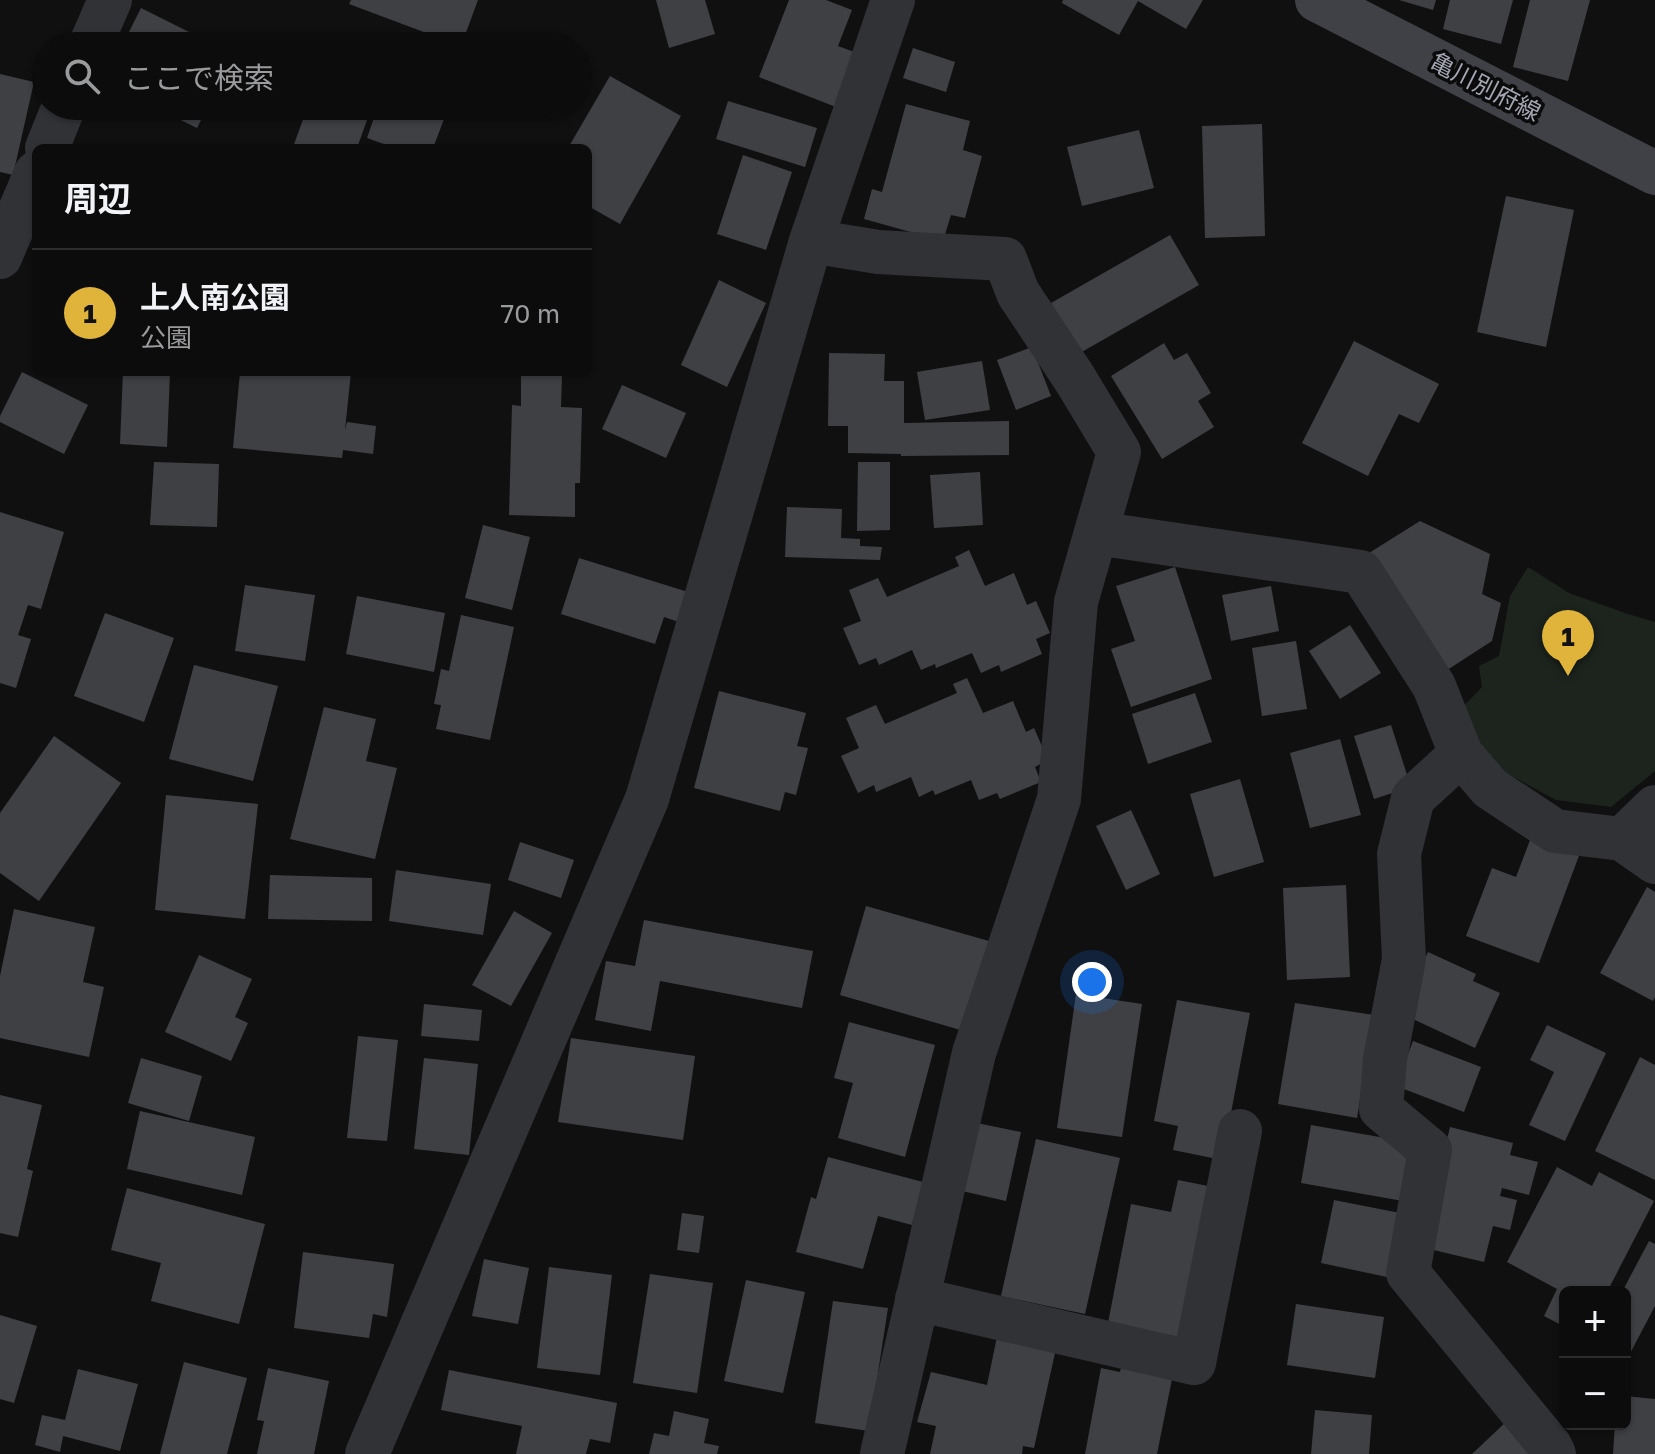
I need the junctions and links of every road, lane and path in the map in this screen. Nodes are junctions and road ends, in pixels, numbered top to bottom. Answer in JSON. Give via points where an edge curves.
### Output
{"nodes":[{"id":1,"x":110,"y":0,"type":"edge"},
{"id":2,"x":893,"y":0,"type":"edge"},
{"id":3,"x":1317,"y":0,"type":"edge"},
{"id":4,"x":96,"y":32,"type":"edge"},
{"id":5,"x":58,"y":120,"type":"edge"},
{"id":6,"x":49,"y":144,"type":"edge"},
{"id":7,"x":1655,"y":173,"type":"edge"},
{"id":8,"x":32,"y":182,"type":"edge"},
{"id":9,"x":811,"y":241,"type":"junction"},
{"id":10,"x":0,"y":257,"type":"edge"},
{"id":11,"x":1096,"y":533,"type":"junction"},
{"id":12,"x":1461,"y":754,"type":"junction"},
{"id":13,"x":1655,"y":807,"type":"edge"},
{"id":14,"x":1638,"y":850,"type":"edge"},
{"id":15,"x":1240,"y":1131,"type":"dead end"},
{"id":16,"x":917,"y":1299,"type":"junction"},
{"id":17,"x":367,"y":1454,"type":"edge"},
{"id":18,"x":882,"y":1454,"type":"edge"},
{"id":19,"x":1554,"y":1454,"type":"edge"}],
"edges":[{"from":1,"to":4,"type":"street"},
{"from":2,"to":9,"type":"street"},
{"from":3,"to":7,"type":"main road","name":"亀川別府線"},
{"from":5,"to":6,"type":"street"},
{"from":8,"to":10,"type":"street"},
{"from":9,"to":11,"type":"street","via":[[878,252],[1005,259],[1018,293],[1119,452]]},
{"from":9,"to":17,"type":"street","via":[[647,799]]},
{"from":11,"to":12,"type":"street","via":[[1361,572],[1434,686]]},
{"from":11,"to":16,"type":"street","via":[[1076,602],[1059,799],[974,1053]]},
{"from":12,"to":14,"type":"street","via":[[1490,788],[1555,831]]},
{"from":12,"to":19,"type":"street","via":[[1413,798],[1399,854],[1404,959],[1381,1109],[1430,1150],[1408,1273]]},
{"from":13,"to":14,"type":"street"},
{"from":15,"to":16,"type":"street","via":[[1194,1363]]},
{"from":16,"to":18,"type":"street"}]}
